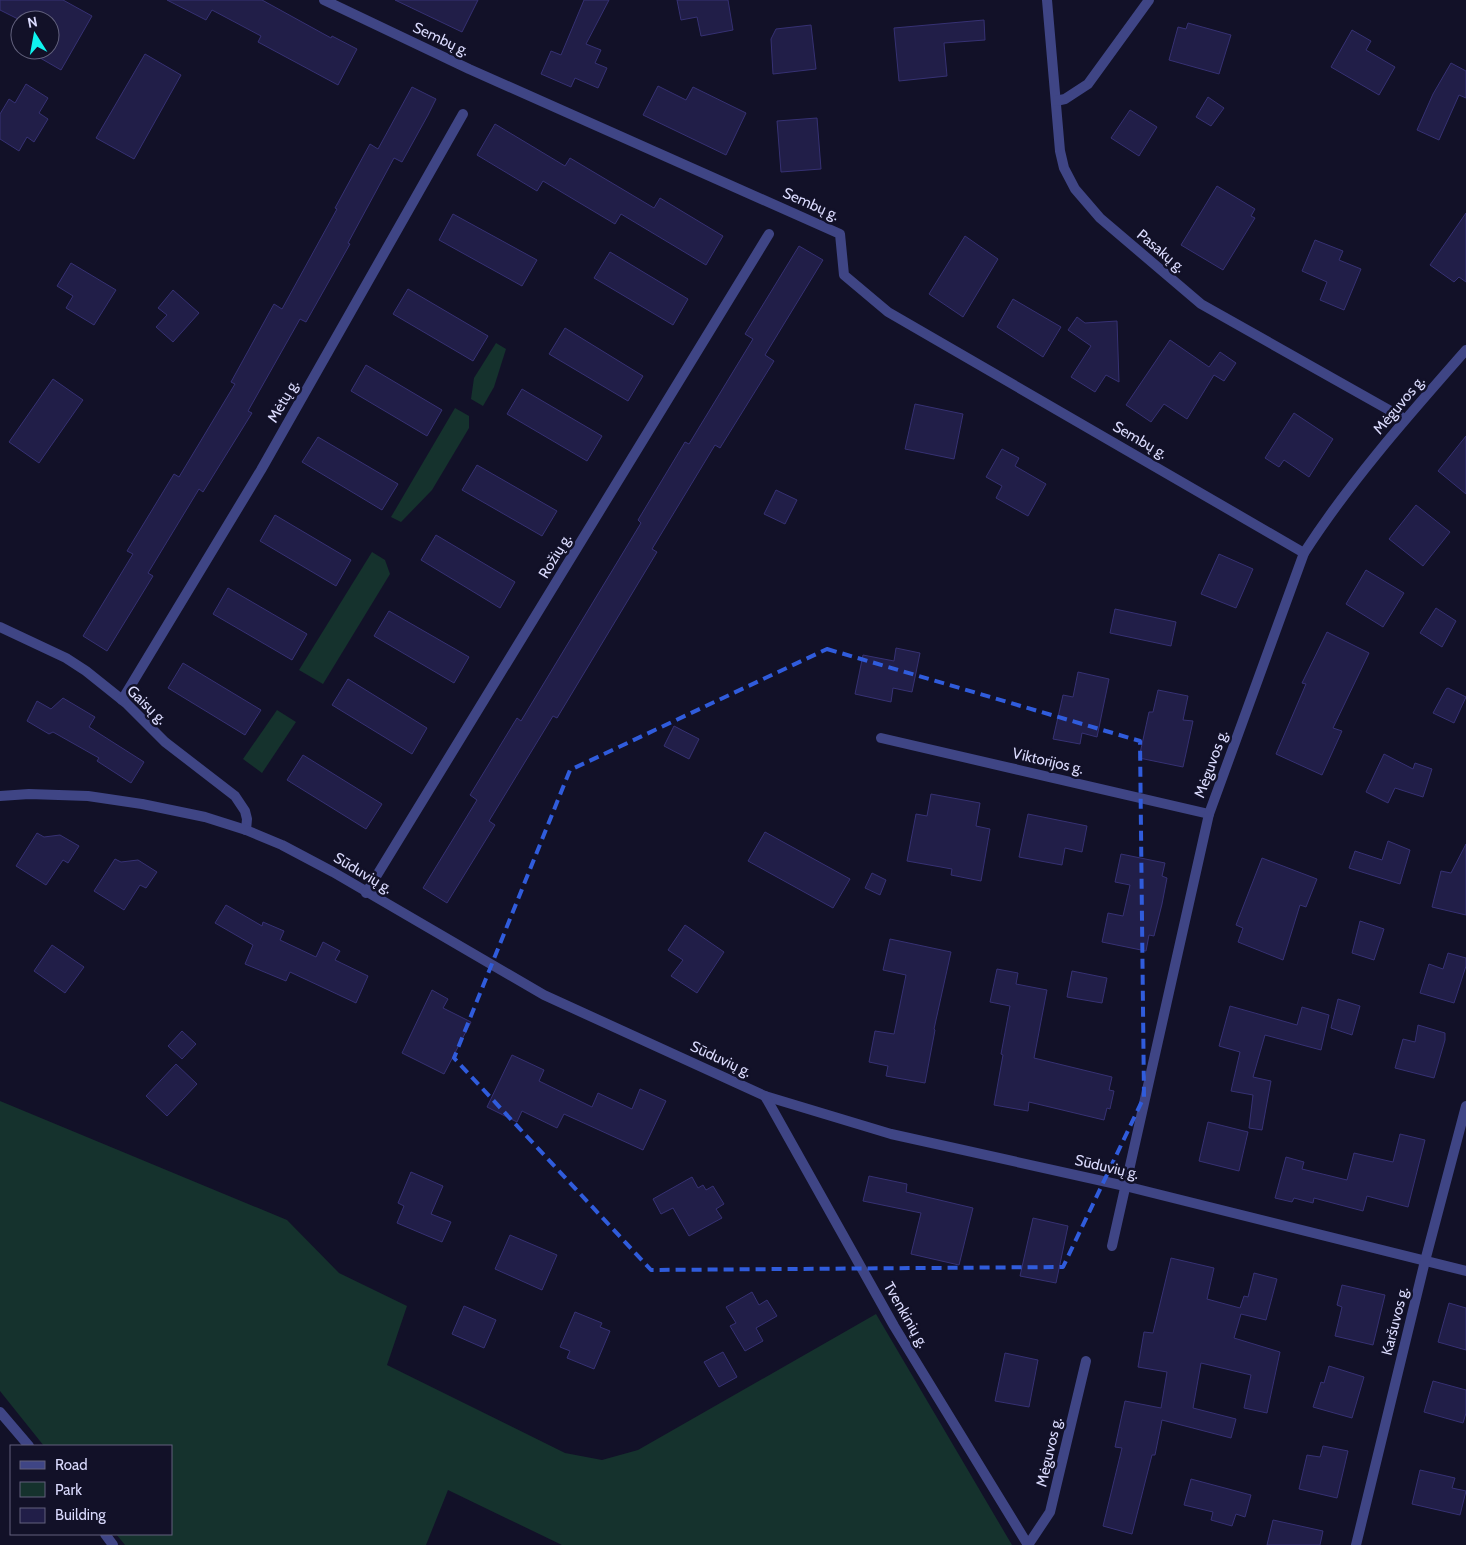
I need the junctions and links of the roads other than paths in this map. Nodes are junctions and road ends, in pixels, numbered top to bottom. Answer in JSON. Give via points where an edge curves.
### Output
{"nodes":[{"id":1,"x":324,"y":0,"type":"edge"},
{"id":2,"x":1048,"y":0,"type":"edge"},
{"id":3,"x":1149,"y":0,"type":"edge"},
{"id":4,"x":1056,"y":101,"type":"junction"},
{"id":5,"x":463,"y":114,"type":"dead end"},
{"id":6,"x":769,"y":234,"type":"dead end"},
{"id":7,"x":1466,"y":350,"type":"edge"},
{"id":8,"x":1405,"y":419,"type":"junction"},
{"id":9,"x":1304,"y":553,"type":"junction"},
{"id":10,"x":0,"y":626,"type":"edge"},
{"id":11,"x":122,"y":700,"type":"junction"},
{"id":12,"x":881,"y":738,"type":"dead end"},
{"id":13,"x":0,"y":796,"type":"edge"},
{"id":14,"x":1209,"y":814,"type":"junction"},
{"id":15,"x":246,"y":830,"type":"junction"},
{"id":16,"x":366,"y":893,"type":"junction"},
{"id":17,"x":765,"y":1096,"type":"junction"},
{"id":18,"x":1466,"y":1106,"type":"edge"},
{"id":19,"x":1126,"y":1186,"type":"junction"},
{"id":20,"x":1112,"y":1246,"type":"dead end"},
{"id":21,"x":1424,"y":1261,"type":"junction"},
{"id":22,"x":1466,"y":1271,"type":"edge"},
{"id":23,"x":1086,"y":1361,"type":"dead end"},
{"id":24,"x":0,"y":1412,"type":"edge"},
{"id":25,"x":28,"y":1445,"type":"edge"},
{"id":26,"x":105,"y":1535,"type":"edge"},
{"id":27,"x":113,"y":1545,"type":"edge"},
{"id":28,"x":1028,"y":1545,"type":"edge"},
{"id":29,"x":1356,"y":1545,"type":"edge"}],
"edges":[{"from":1,"to":9,"type":"street","name":"Sembų g.","via":[[469,69],[840,234],[844,275],[888,312]]},
{"from":2,"to":4,"type":"street","name":"Pasakų g."},
{"from":3,"to":4,"type":"street","via":[[1088,84]]},
{"from":4,"to":8,"type":"street","name":"Pasakų g.","via":[[1064,168],[1075,189],[1100,218],[1201,304]]},
{"from":5,"to":11,"type":"street","name":"Mėtų g.","via":[[261,470]]},
{"from":6,"to":16,"type":"street","name":"Rožių g."},
{"from":7,"to":8,"type":"street","name":"Mėguvos g."},
{"from":8,"to":9,"type":"street","name":"Mėguvos g.","via":[[1326,519]]},
{"from":9,"to":14,"type":"street","name":"Mėguvos g."},
{"from":10,"to":11,"type":"street","name":"Gaisų g.","via":[[66,658]]},
{"from":11,"to":15,"type":"street","name":"Gaisų g.","via":[[164,742],[235,796],[245,811]]},
{"from":12,"to":14,"type":"street","name":"Viktorijos g."},
{"from":13,"to":15,"type":"street","name":"Sūduvių g.","via":[[88,796],[205,817]]},
{"from":14,"to":19,"type":"street","name":"Mėguvos g."},
{"from":15,"to":16,"type":"street","name":"Sūduvių g.","via":[[333,872]]},
{"from":16,"to":17,"type":"street","name":"Sūduvių g.","via":[[544,995]]},
{"from":17,"to":19,"type":"street","name":"Sūduvių g.","via":[[890,1134]]},
{"from":17,"to":28,"type":"street","name":"Tvenkinių g.","via":[[894,1326]]},
{"from":18,"to":21,"type":"street","name":"Karšuvos g."},
{"from":19,"to":20,"type":"street","name":"Mėguvos g."},
{"from":19,"to":21,"type":"street","name":"Sūduvių g."},
{"from":21,"to":22,"type":"street","name":"Sūduvių g."},
{"from":21,"to":29,"type":"street","name":"Karšuvos g."},
{"from":23,"to":28,"type":"street","name":"Mėguvos g.","via":[[1050,1512]]},
{"from":24,"to":25,"type":"street"},
{"from":26,"to":27,"type":"street"}]}
